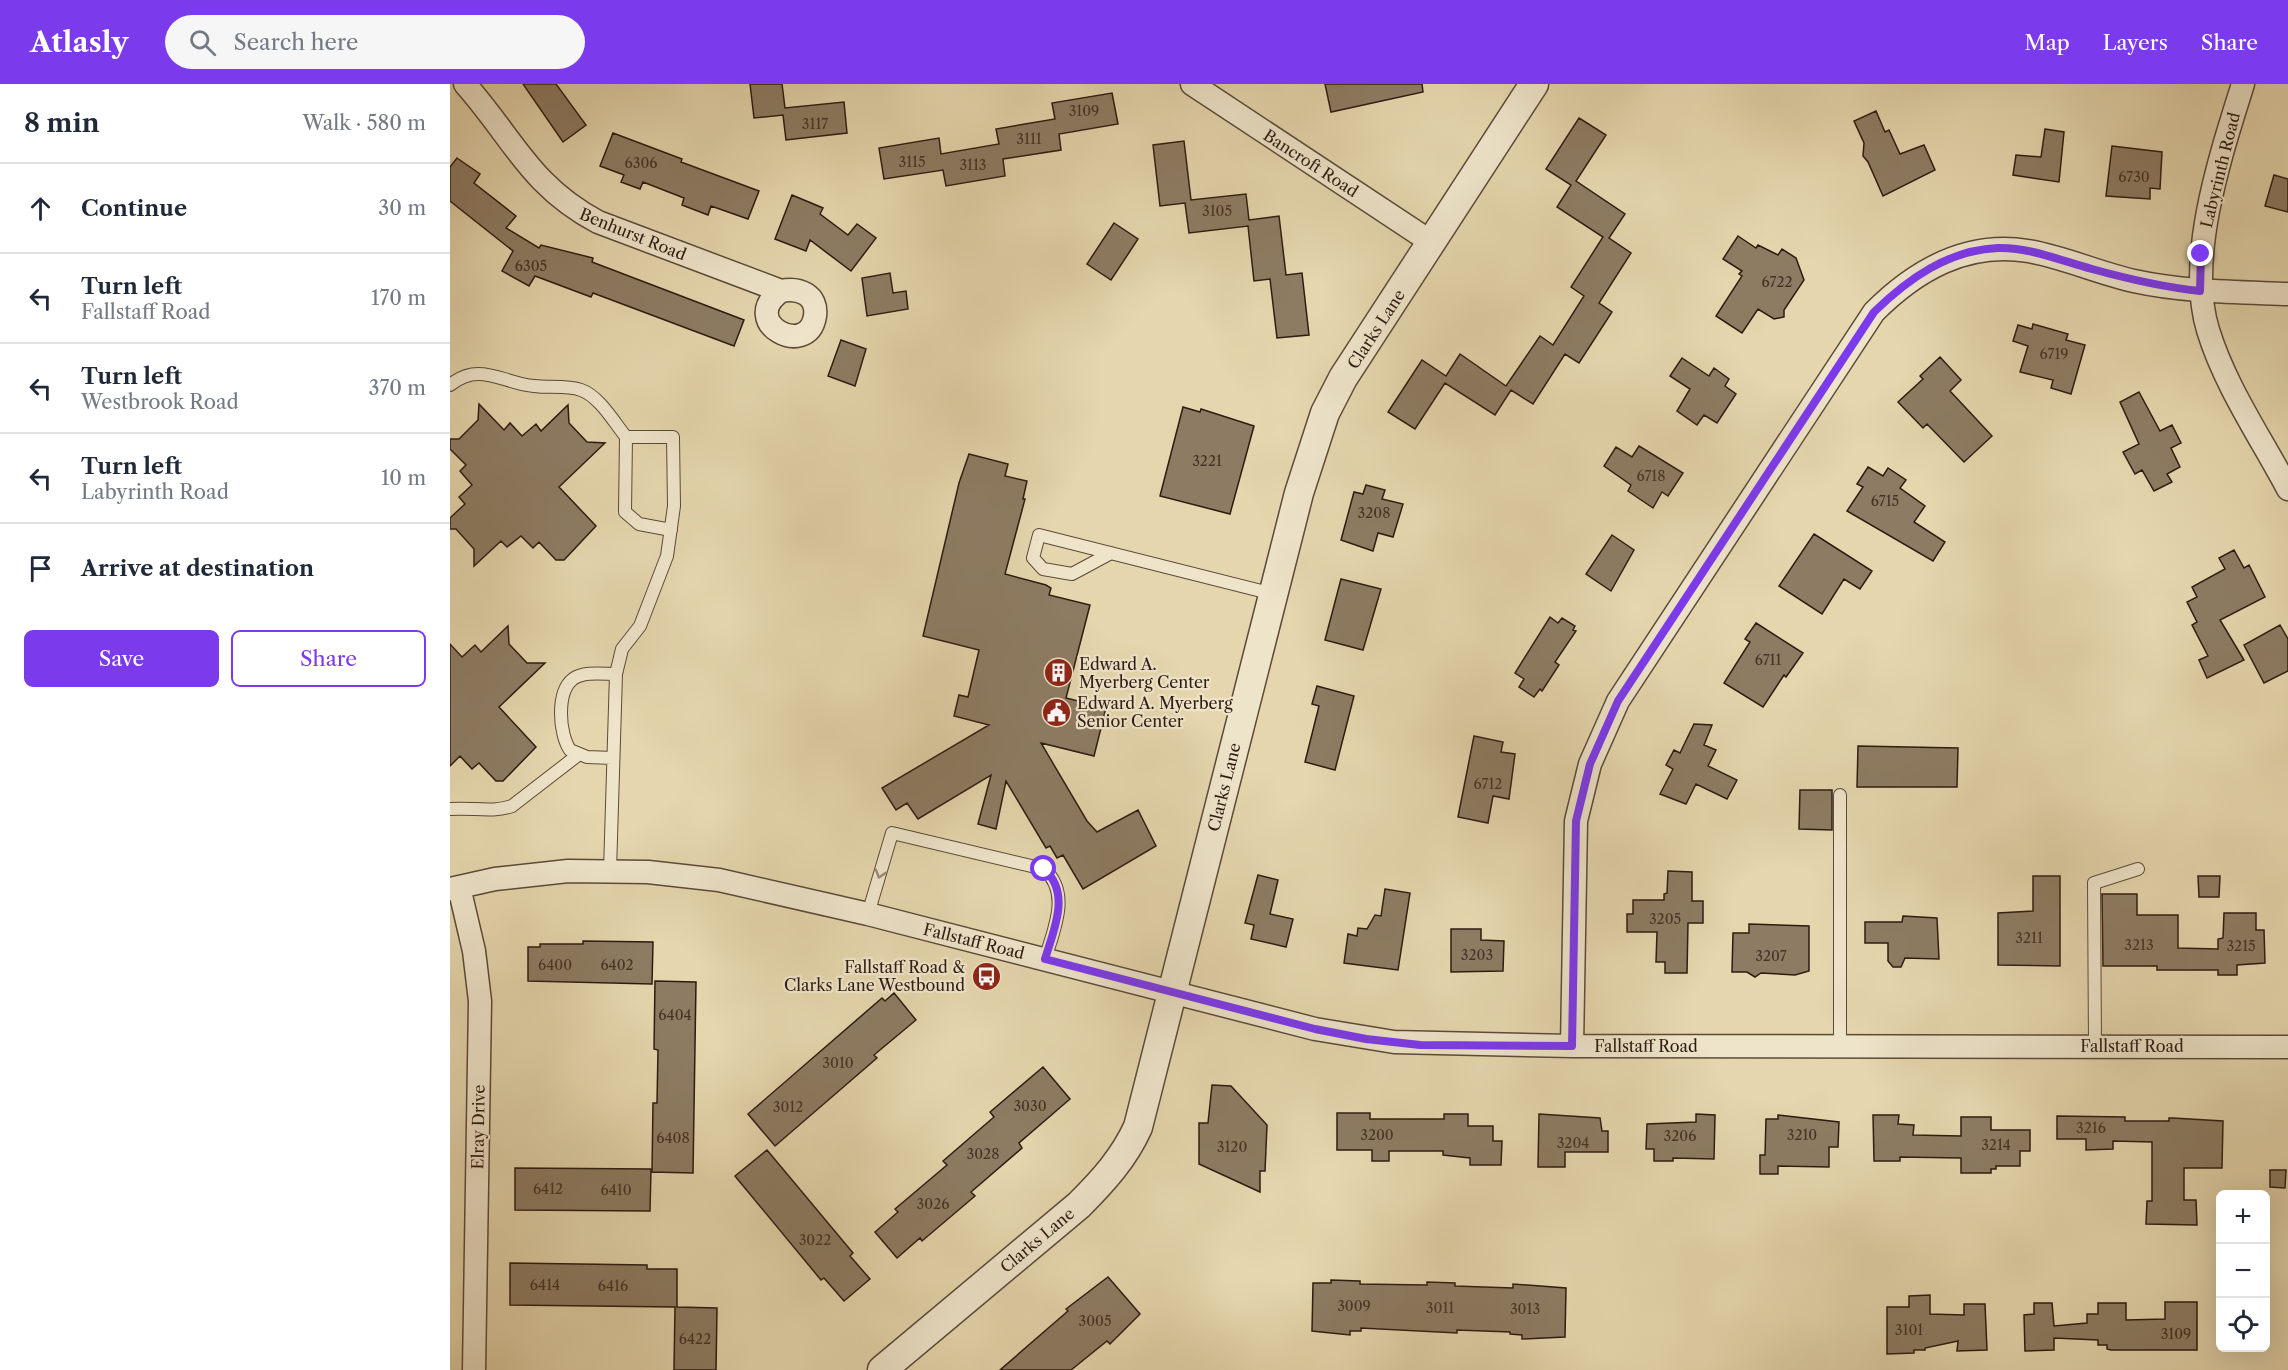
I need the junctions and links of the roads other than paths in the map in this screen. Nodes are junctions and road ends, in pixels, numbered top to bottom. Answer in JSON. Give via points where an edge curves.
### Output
{"nodes":[{"id":1,"x":458,"y":84,"type":"edge"},
{"id":2,"x":465,"y":84,"type":"edge"},
{"id":3,"x":1192,"y":84,"type":"edge"},
{"id":4,"x":1534,"y":84,"type":"edge"},
{"id":5,"x":2242,"y":84,"type":"edge"},
{"id":6,"x":450,"y":95,"type":"edge"},
{"id":7,"x":1431,"y":242,"type":"junction"},
{"id":8,"x":781,"y":291,"type":"dead end"},
{"id":9,"x":2200,"y":291,"type":"junction"},
{"id":10,"x":2288,"y":294,"type":"edge"},
{"id":11,"x":450,"y":385,"type":"edge"},
{"id":12,"x":626,"y":437,"type":"junction"},
{"id":13,"x":2288,"y":489,"type":"edge"},
{"id":14,"x":671,"y":530,"type":"junction"},
{"id":15,"x":1111,"y":554,"type":"junction"},
{"id":16,"x":1273,"y":594,"type":"junction"},
{"id":17,"x":616,"y":674,"type":"junction"},
{"id":18,"x":578,"y":755,"type":"junction"},
{"id":19,"x":613,"y":758,"type":"junction"},
{"id":20,"x":1840,"y":795,"type":"dead end"},
{"id":21,"x":450,"y":809,"type":"edge"},
{"id":22,"x":2138,"y":869,"type":"dead end"},
{"id":23,"x":610,"y":871,"type":"junction"},
{"id":24,"x":455,"y":888,"type":"edge"},
{"id":25,"x":868,"y":914,"type":"junction"},
{"id":26,"x":1045,"y":959,"type":"junction"},
{"id":27,"x":1172,"y":991,"type":"junction"},
{"id":28,"x":1572,"y":1046,"type":"junction"},
{"id":29,"x":1840,"y":1046,"type":"junction"},
{"id":30,"x":2095,"y":1046,"type":"junction"},
{"id":31,"x":2288,"y":1047,"type":"edge"},
{"id":32,"x":474,"y":1370,"type":"edge"},
{"id":33,"x":882,"y":1370,"type":"edge"}],
"edges":[{"from":1,"to":6,"type":"street"},
{"from":2,"to":8,"type":"street","name":"Benhurst Road","via":[[529,168],[571,208],[598,222]]},
{"from":3,"to":7,"type":"street","name":"Bancroft Road"},
{"from":4,"to":7,"type":"street","name":"Clarks Lane"},
{"from":5,"to":9,"type":"street","name":"Labyrinth Road","via":[[2209,214],[2201,254]]},
{"from":7,"to":16,"type":"street","name":"Clarks Lane","via":[[1343,378],[1325,413]]},
{"from":9,"to":10,"type":"street"},
{"from":9,"to":13,"type":"street","name":"Labyrinth Road","via":[[2208,329],[2223,368]]},
{"from":9,"to":28,"type":"street","via":[[2133,281],[2030,252],[1998,248],[1944,260],[1895,291],[1874,312],[1624,692],[1597,744],[1576,821]]},
{"from":11,"to":12,"type":"lane","via":[[460,376],[477,373],[526,385],[580,390],[593,397]]},
{"from":12,"to":14,"type":"lane","via":[[625,512],[639,524]]},
{"from":12,"to":14,"type":"lane","via":[[673,437]]},
{"from":14,"to":17,"type":"lane","via":[[662,575],[640,626],[622,650]]},
{"from":15,"to":15,"type":"lane","via":[[1039,536],[1034,558],[1043,569],[1072,574]]},
{"from":15,"to":16,"type":"lane"},
{"from":16,"to":27,"type":"street","name":"Clarks Lane"},
{"from":17,"to":18,"type":"lane","via":[[585,674],[574,678],[565,688],[563,732],[570,750]]},
{"from":17,"to":19,"type":"lane"},
{"from":18,"to":19,"type":"lane"},
{"from":18,"to":21,"type":"lane","via":[[512,807],[500,811]]},
{"from":19,"to":23,"type":"lane"},
{"from":20,"to":29,"type":"lane"},
{"from":22,"to":30,"type":"lane","via":[[2094,883]]},
{"from":23,"to":24,"type":"street","name":"Fallstaff Road","via":[[527,874]]},
{"from":23,"to":25,"type":"street","name":"Fallstaff Road","via":[[719,880]]},
{"from":24,"to":32,"type":"street","name":"Elray Drive","via":[[474,951],[480,1001]]},
{"from":25,"to":26,"type":"street","name":"Fallstaff Road"},
{"from":26,"to":25,"type":"lane","one_way":true,"via":[[1059,911],[1059,892],[1054,878],[1044,869],[892,833]]},
{"from":26,"to":27,"type":"street","name":"Fallstaff Road"},
{"from":27,"to":28,"type":"street","name":"Fallstaff Road","via":[[1366,1039],[1420,1045]]},
{"from":27,"to":33,"type":"street","name":"Clarks Lane","via":[[1138,1127],[1108,1175],[1079,1205]]},
{"from":28,"to":29,"type":"street","name":"Fallstaff Road"},
{"from":29,"to":30,"type":"street","name":"Fallstaff Road"},
{"from":30,"to":31,"type":"street","name":"Fallstaff Road"}]}
